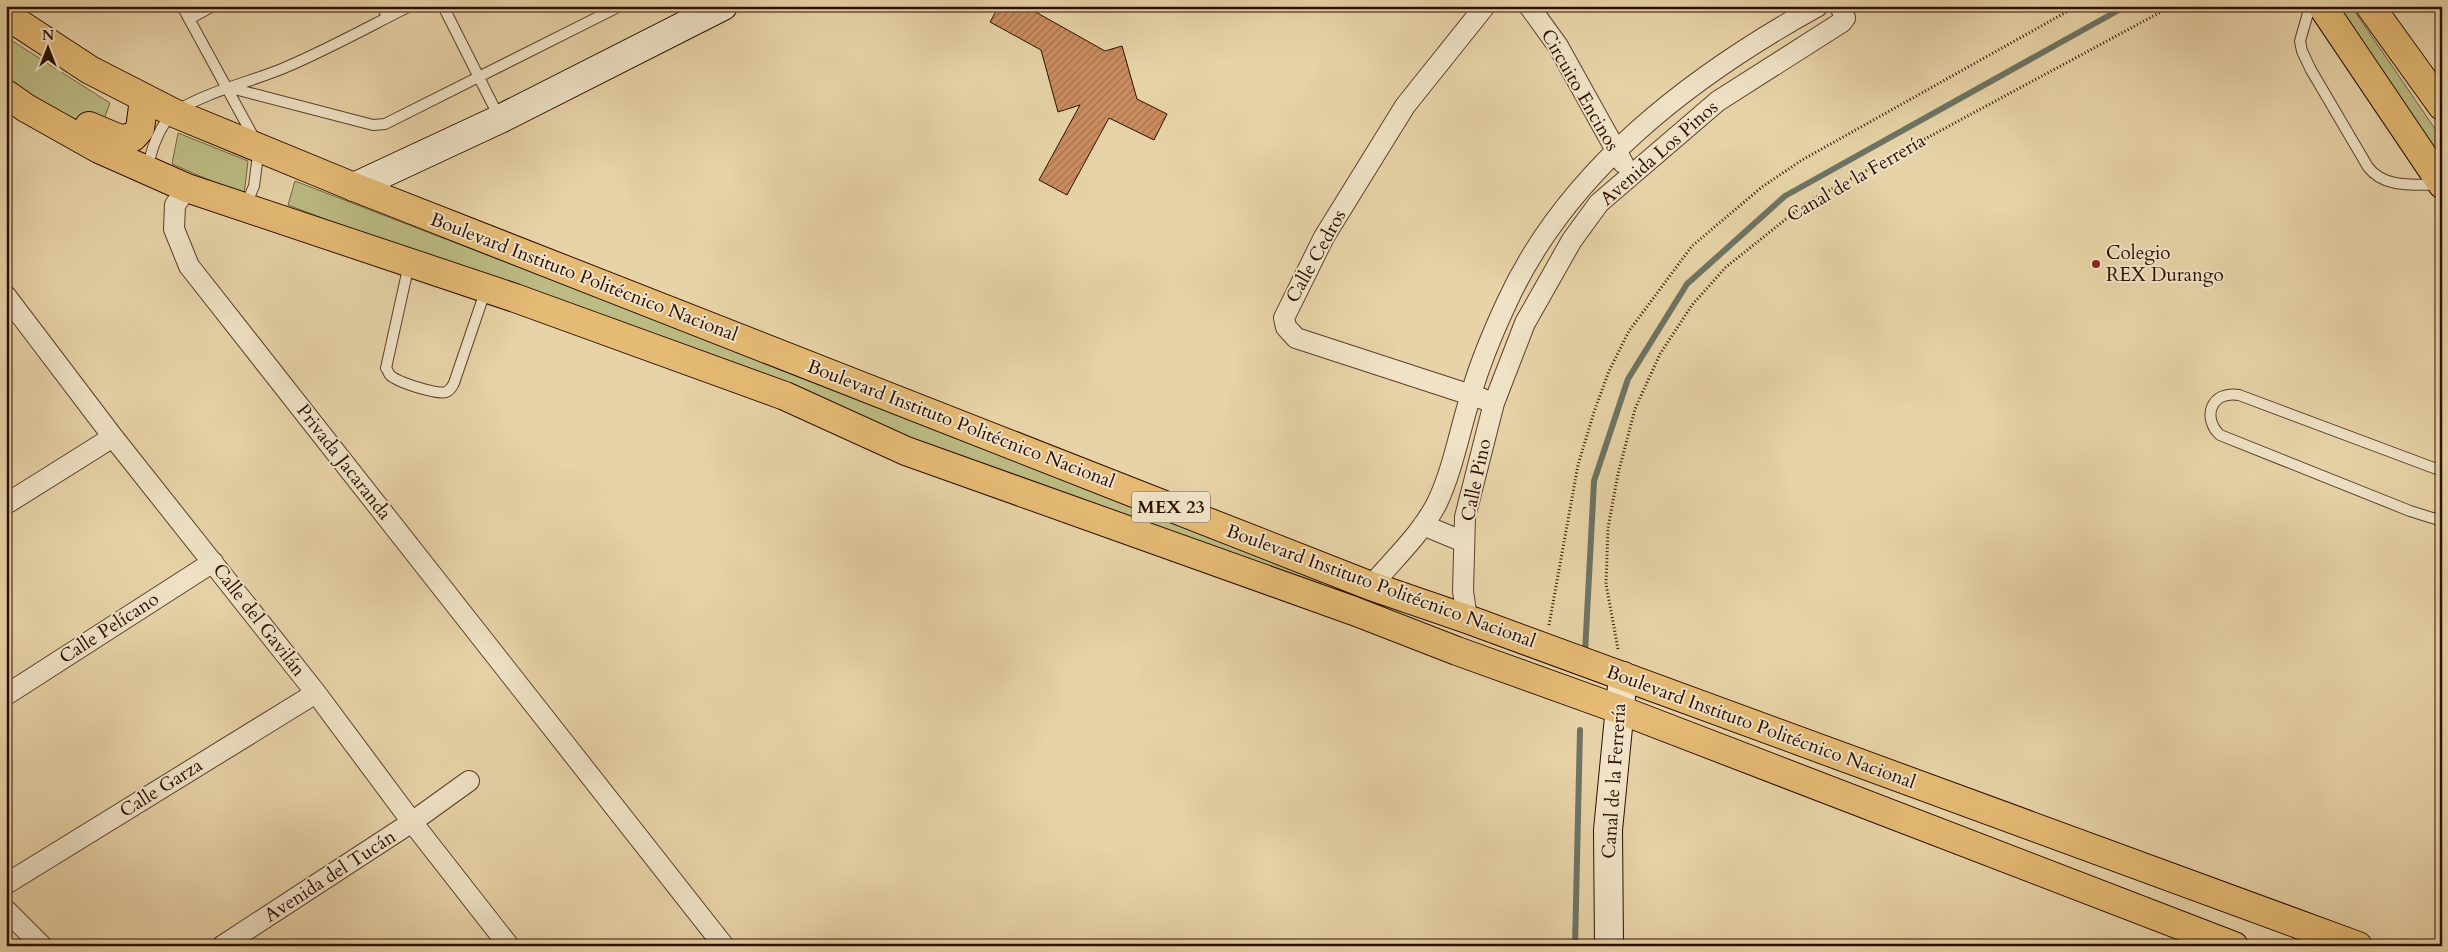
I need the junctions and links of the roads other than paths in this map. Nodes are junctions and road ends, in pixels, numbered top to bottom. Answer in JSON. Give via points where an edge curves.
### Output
{"nodes":[{"id":1,"x":182,"y":6,"type":"edge"},
{"id":2,"x":213,"y":6,"type":"edge"},
{"id":3,"x":382,"y":6,"type":"edge"},
{"id":4,"x":410,"y":6,"type":"edge"},
{"id":5,"x":443,"y":6,"type":"edge"},
{"id":6,"x":620,"y":6,"type":"edge"},
{"id":7,"x":723,"y":6,"type":"edge"},
{"id":8,"x":1485,"y":6,"type":"edge"},
{"id":9,"x":1529,"y":6,"type":"edge"},
{"id":10,"x":1818,"y":6,"type":"edge"},
{"id":11,"x":1840,"y":6,"type":"edge"},
{"id":12,"x":2310,"y":6,"type":"edge"},
{"id":13,"x":2322,"y":6,"type":"edge"},
{"id":14,"x":2370,"y":6,"type":"edge"},
{"id":15,"x":6,"y":15,"type":"edge"},
{"id":16,"x":387,"y":17,"type":"junction"},
{"id":17,"x":189,"y":19,"type":"junction"},
{"id":18,"x":480,"y":78,"type":"junction"},
{"id":19,"x":227,"y":87,"type":"junction"},
{"id":20,"x":144,"y":99,"type":"junction"},
{"id":21,"x":16,"y":101,"type":"edge"},
{"id":22,"x":2442,"y":106,"type":"edge"},
{"id":23,"x":174,"y":113,"type":"junction"},
{"id":24,"x":500,"y":119,"type":"junction"},
{"id":25,"x":259,"y":147,"type":"junction"},
{"id":26,"x":1616,"y":153,"type":"junction"},
{"id":27,"x":147,"y":170,"type":"junction"},
{"id":28,"x":1630,"y":175,"type":"junction"},
{"id":29,"x":2442,"y":185,"type":"edge"},
{"id":30,"x":354,"y":187,"type":"junction"},
{"id":31,"x":187,"y":188,"type":"junction"},
{"id":32,"x":245,"y":208,"type":"junction"},
{"id":33,"x":410,"y":263,"type":"junction"},
{"id":34,"x":486,"y":289,"type":"junction"},
{"id":35,"x":7,"y":300,"type":"edge"},
{"id":36,"x":1470,"y":395,"type":"junction"},
{"id":37,"x":1494,"y":403,"type":"junction"},
{"id":38,"x":113,"y":436,"type":"junction"},
{"id":39,"x":1450,"y":471,"type":"junction"},
{"id":40,"x":2442,"y":471,"type":"edge"},
{"id":41,"x":1473,"y":481,"type":"junction"},
{"id":42,"x":6,"y":504,"type":"edge"},
{"id":43,"x":2442,"y":521,"type":"edge"},
{"id":44,"x":1423,"y":525,"type":"junction"},
{"id":45,"x":1464,"y":542,"type":"junction"},
{"id":46,"x":213,"y":562,"type":"junction"},
{"id":47,"x":1371,"y":586,"type":"junction"},
{"id":48,"x":1354,"y":611,"type":"junction"},
{"id":49,"x":1467,"y":619,"type":"junction"},
{"id":50,"x":1623,"y":676,"type":"junction"},
{"id":51,"x":316,"y":693,"type":"junction"},
{"id":52,"x":6,"y":695,"type":"edge"},
{"id":53,"x":1618,"y":709,"type":"junction"},
{"id":54,"x":469,"y":781,"type":"dead end"},
{"id":55,"x":412,"y":822,"type":"junction"},
{"id":56,"x":6,"y":884,"type":"edge"},
{"id":57,"x":6,"y":910,"type":"edge"},
{"id":58,"x":42,"y":946,"type":"edge"},
{"id":59,"x":222,"y":946,"type":"edge"},
{"id":60,"x":509,"y":946,"type":"edge"},
{"id":61,"x":724,"y":946,"type":"edge"},
{"id":62,"x":1609,"y":946,"type":"edge"},
{"id":63,"x":2234,"y":946,"type":"edge"},
{"id":64,"x":2358,"y":946,"type":"edge"}],
"edges":[{"from":1,"to":17,"type":"lane"},
{"from":2,"to":17,"type":"lane"},
{"from":3,"to":16,"type":"lane"},
{"from":4,"to":16,"type":"lane"},
{"from":5,"to":18,"type":"lane"},
{"from":6,"to":18,"type":"lane"},
{"from":7,"to":24,"type":"street"},
{"from":8,"to":36,"type":"street","name":"Calle Cedros","via":[[1405,106],[1324,237],[1284,318],[1286,327],[1296,338]]},
{"from":9,"to":26,"type":"street","name":"Circuito Encinos","via":[[1558,46]]},
{"from":10,"to":26,"type":"street","name":"Avenida Los Pinos","via":[[1712,72]]},
{"from":11,"to":28,"type":"street","name":"Avenida Los Pinos","via":[[1845,18],[1842,22],[1718,101]]},
{"from":12,"to":29,"type":"lane","via":[[2300,41],[2302,50],[2368,167],[2382,180],[2392,183]]},
{"from":13,"to":29,"type":"main road"},
{"from":14,"to":22,"type":"main road"},
{"from":15,"to":20,"type":"main road","name":"Boulevard Instituto Politécnico Nacional","number":"MEX 23","via":[[74,60]]},
{"from":16,"to":19,"type":"lane","via":[[284,68]]},
{"from":17,"to":19,"type":"lane"},
{"from":18,"to":19,"type":"lane","via":[[385,124],[368,123]]},
{"from":18,"to":24,"type":"lane"},
{"from":19,"to":23,"type":"lane"},
{"from":19,"to":25,"type":"lane"},
{"from":20,"to":21,"type":"main road","via":[[140,128],[133,137],[120,139],[46,109]]},
{"from":20,"to":23,"type":"main road","name":"Boulevard Instituto Politécnico Nacional","number":"MEX 23"},
{"from":21,"to":27,"type":"main road","name":"Boulevard Instituto Politécnico Nacional","number":"MEX 23","via":[[99,149]]},
{"from":23,"to":25,"type":"main road","name":"Boulevard Instituto Politécnico Nacional","number":"MEX 23"},
{"from":23,"to":27,"type":"lane","via":[[157,138]]},
{"from":24,"to":30,"type":"street"},
{"from":25,"to":30,"type":"main road","name":"Boulevard Instituto Politécnico Nacional","number":"MEX 23"},
{"from":25,"to":32,"type":"lane","via":[[254,186]]},
{"from":26,"to":28,"type":"street","name":"Circuito Encinos"},
{"from":26,"to":36,"type":"street","name":"Avenida Los Pinos","via":[[1588,178],[1554,221],[1531,258],[1507,301]]},
{"from":27,"to":31,"type":"main road","name":"Boulevard Instituto Politécnico Nacional","number":"MEX 23"},
{"from":28,"to":37,"type":"street","name":"Avenida Los Pinos","via":[[1599,203],[1549,276],[1525,323]]},
{"from":30,"to":47,"type":"main road","name":"Boulevard Instituto Politécnico Nacional","number":"MEX 23"},
{"from":31,"to":32,"type":"main road","name":"Boulevard Instituto Politécnico Nacional","number":"MEX 23"},
{"from":31,"to":61,"type":"street","name":"Privada Jacaranda","via":[[175,205],[174,229],[189,266]]},
{"from":32,"to":33,"type":"main road","name":"Boulevard Instituto Politécnico Nacional","number":"MEX 23"},
{"from":33,"to":34,"type":"main road","name":"Boulevard Instituto Politécnico Nacional","number":"MEX 23"},
{"from":33,"to":34,"type":"lane","via":[[386,368],[399,380],[432,392],[450,390],[454,383]]},
{"from":34,"to":48,"type":"main road","name":"Boulevard Instituto Politécnico Nacional","number":"MEX 23","via":[[785,396],[906,451]]},
{"from":35,"to":38,"type":"street","name":"Calle del Gavilán"},
{"from":36,"to":37,"type":"street","name":"Calle Cedros"},
{"from":36,"to":39,"type":"street","name":"Calle Pino"},
{"from":37,"to":41,"type":"street","name":"Calle Pino"},
{"from":38,"to":42,"type":"street"},
{"from":38,"to":46,"type":"street","name":"Calle del Gavilán"},
{"from":39,"to":41,"type":"street"},
{"from":39,"to":44,"type":"street","name":"Calle Pino","via":[[1437,504]]},
{"from":40,"to":43,"type":"lane","via":[[2239,395],[2223,395],[2210,410],[2210,422],[2220,435]]},
{"from":41,"to":45,"type":"street","name":"Calle Pino","via":[[1465,516]]},
{"from":44,"to":45,"type":"street"},
{"from":44,"to":47,"type":"street","name":"Calle Pino"},
{"from":45,"to":49,"type":"street","name":"Calle Pino","via":[[1463,591]]},
{"from":46,"to":51,"type":"street","name":"Calle del Gavilán"},
{"from":46,"to":52,"type":"street","name":"Calle Pelícano"},
{"from":47,"to":48,"type":"main road"},
{"from":47,"to":49,"type":"main road","name":"Boulevard Instituto Politécnico Nacional","number":"MEX 23"},
{"from":48,"to":53,"type":"main road","name":"Boulevard Instituto Politécnico Nacional","number":"MEX 23","via":[[1456,652]]},
{"from":49,"to":50,"type":"main road","name":"Boulevard Instituto Politécnico Nacional","number":"MEX 23"},
{"from":50,"to":53,"type":"street","name":"Canal de la Ferrería"},
{"from":50,"to":64,"type":"main road","name":"Boulevard Instituto Politécnico Nacional","number":"MEX 23"},
{"from":51,"to":55,"type":"street","name":"Calle del Gavilán"},
{"from":51,"to":56,"type":"street","name":"Calle Garza"},
{"from":53,"to":62,"type":"street","name":"Canal de la Ferrería","via":[[1608,830]]},
{"from":53,"to":63,"type":"main road","name":"Boulevard Instituto Politécnico Nacional","number":"MEX 23"},
{"from":54,"to":55,"type":"street","name":"Avenida del Tucán"},
{"from":55,"to":59,"type":"street","name":"Avenida del Tucán"},
{"from":55,"to":60,"type":"street","name":"Calle del Gavilán"},
{"from":57,"to":58,"type":"street"}]}
